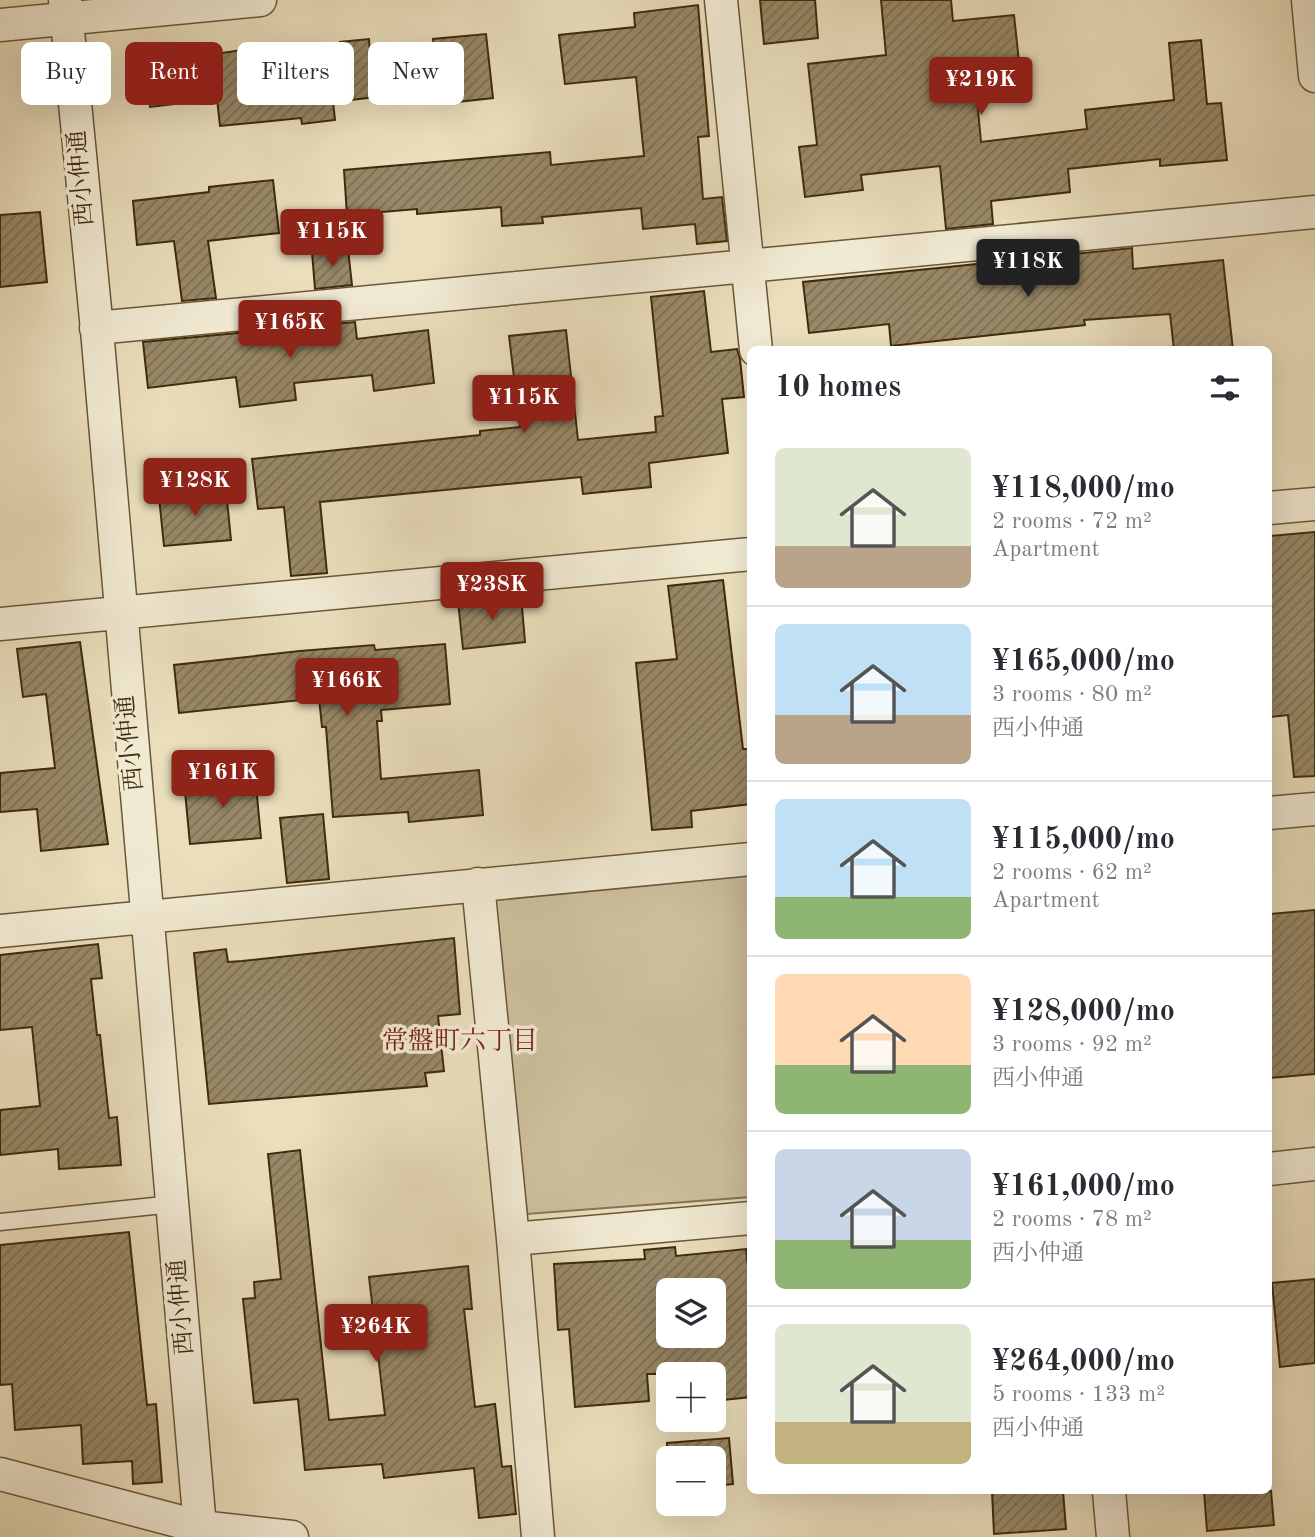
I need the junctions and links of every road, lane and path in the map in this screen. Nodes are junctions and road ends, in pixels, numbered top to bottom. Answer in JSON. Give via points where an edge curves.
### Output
{"nodes":[{"id":1,"x":260,"y":0,"type":"edge"},
{"id":2,"x":721,"y":0,"type":"edge"},
{"id":3,"x":1308,"y":0,"type":"edge"},
{"id":4,"x":66,"y":10,"type":"edge"},
{"id":5,"x":0,"y":25,"type":"edge"},
{"id":6,"x":1315,"y":76,"type":"edge"},
{"id":7,"x":1315,"y":212,"type":"edge"},
{"id":8,"x":748,"y":266,"type":"junction"},
{"id":9,"x":96,"y":328,"type":"junction"},
{"id":10,"x":756,"y":346,"type":"edge"},
{"id":11,"x":1315,"y":504,"type":"edge"},
{"id":12,"x":1272,"y":508,"type":"edge"},
{"id":13,"x":747,"y":554,"type":"edge"},
{"id":14,"x":118,"y":613,"type":"junction"},
{"id":15,"x":0,"y":624,"type":"edge"},
{"id":16,"x":1315,"y":809,"type":"edge"},
{"id":17,"x":1272,"y":813,"type":"edge"},
{"id":18,"x":747,"y":859,"type":"edge"},
{"id":19,"x":478,"y":884,"type":"junction"},
{"id":20,"x":148,"y":915,"type":"junction"},
{"id":21,"x":0,"y":930,"type":"edge"},
{"id":22,"x":1315,"y":1164,"type":"edge"},
{"id":23,"x":1272,"y":1169,"type":"edge"},
{"id":24,"x":173,"y":1204,"type":"junction"},
{"id":25,"x":747,"y":1217,"type":"edge"},
{"id":26,"x":0,"y":1222,"type":"edge"},
{"id":27,"x":513,"y":1239,"type":"junction"},
{"id":28,"x":0,"y":1474,"type":"edge"},
{"id":29,"x":1109,"y":1494,"type":"edge"},
{"id":30,"x":200,"y":1527,"type":"junction"},
{"id":31,"x":292,"y":1537,"type":"edge"},
{"id":32,"x":538,"y":1537,"type":"edge"},
{"id":33,"x":1113,"y":1537,"type":"edge"}],
"edges":[{"from":1,"to":4,"type":"street"},
{"from":2,"to":8,"type":"street"},
{"from":3,"to":6,"type":"street"},
{"from":4,"to":5,"type":"street"},
{"from":4,"to":9,"type":"street","name":"西小仲通"},
{"from":7,"to":8,"type":"street"},
{"from":8,"to":9,"type":"street"},
{"from":8,"to":10,"type":"street"},
{"from":9,"to":14,"type":"street","name":"西小仲通"},
{"from":11,"to":12,"type":"street"},
{"from":13,"to":14,"type":"street"},
{"from":14,"to":15,"type":"street"},
{"from":14,"to":20,"type":"street","name":"西小仲通"},
{"from":16,"to":17,"type":"street"},
{"from":18,"to":19,"type":"street"},
{"from":19,"to":20,"type":"street"},
{"from":19,"to":27,"type":"street"},
{"from":20,"to":21,"type":"street"},
{"from":20,"to":24,"type":"street","name":"西小仲通"},
{"from":22,"to":23,"type":"street"},
{"from":24,"to":26,"type":"lane"},
{"from":24,"to":30,"type":"street","name":"西小仲通"},
{"from":25,"to":27,"type":"street"},
{"from":27,"to":32,"type":"street"},
{"from":28,"to":30,"type":"street"},
{"from":29,"to":33,"type":"street"},
{"from":30,"to":31,"type":"street"}]}
